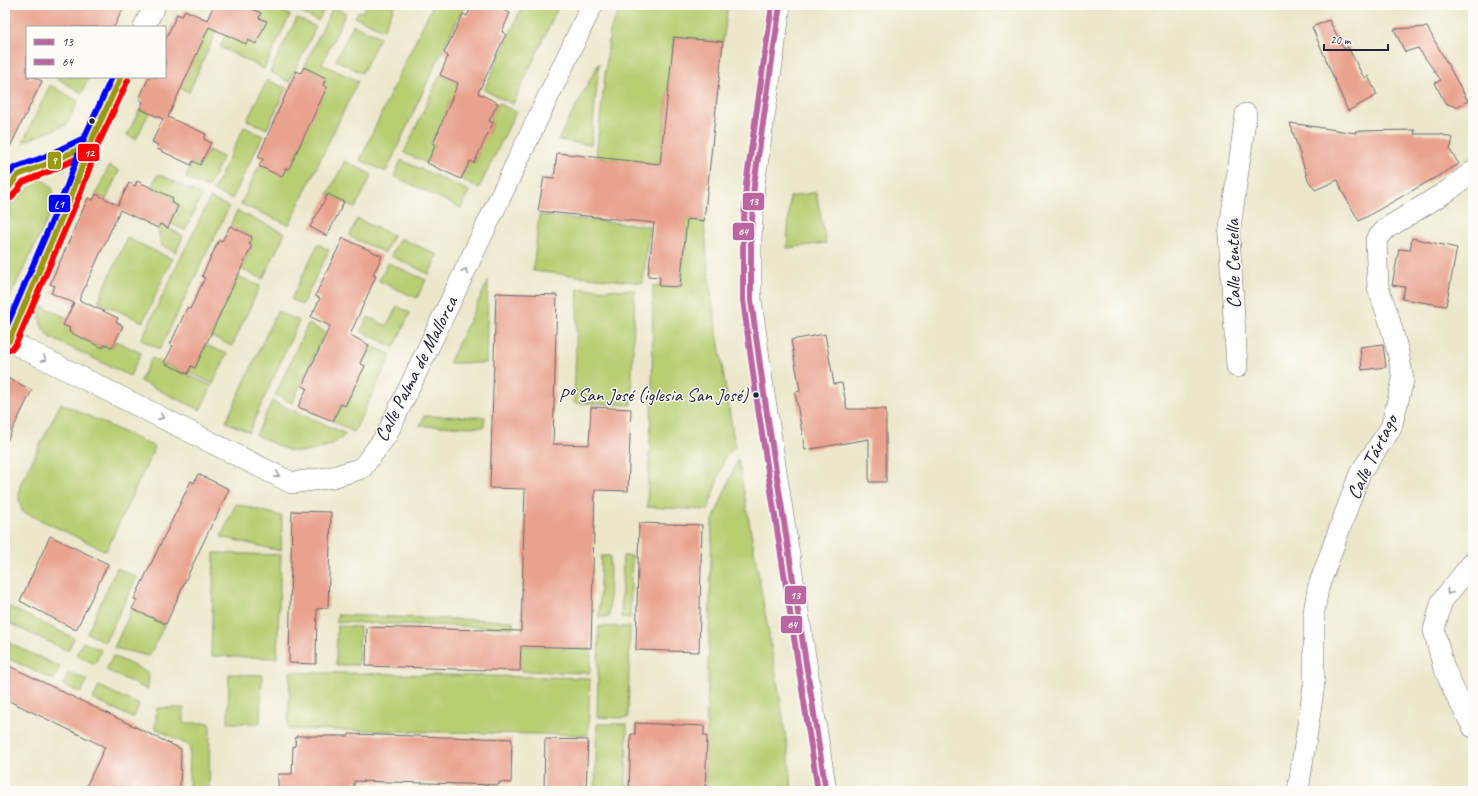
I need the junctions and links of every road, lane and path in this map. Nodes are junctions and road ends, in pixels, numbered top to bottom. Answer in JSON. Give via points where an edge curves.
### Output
{"nodes":[{"id":1,"x":155,"y":5,"type":"edge"},
{"id":2,"x":592,"y":5,"type":"edge"},
{"id":3,"x":780,"y":5,"type":"edge"},
{"id":4,"x":144,"y":26,"type":"edge"},
{"id":5,"x":121,"y":78,"type":"edge"},
{"id":6,"x":1246,"y":114,"type":"dead end"},
{"id":7,"x":90,"y":144,"type":"junction"},
{"id":8,"x":1473,"y":171,"type":"edge"},
{"id":9,"x":5,"y":193,"type":"edge"},
{"id":10,"x":7,"y":342,"type":"edge"},
{"id":11,"x":1237,"y":366,"type":"dead end"},
{"id":12,"x":1473,"y":562,"type":"edge"},
{"id":13,"x":1473,"y":726,"type":"edge"},
{"id":14,"x":826,"y":791,"type":"edge"},
{"id":15,"x":1298,"y":791,"type":"edge"}],
"edges":[{"from":1,"to":4,"type":"street"},
{"from":10,"to":2,"type":"street","name":"Calle Palma de Mallorca","one_way":true,"via":[[292,483],[333,477],[362,468],[386,436]]},
{"from":3,"to":14,"type":"street","via":[[754,185],[751,300]]},
{"from":5,"to":7,"type":"street"},
{"from":6,"to":11,"type":"street","name":"Calle Centella","via":[[1229,235]]},
{"from":7,"to":9,"type":"street","via":[[18,175]]},
{"from":7,"to":10,"type":"street","via":[[74,189]]},
{"from":8,"to":15,"type":"street","name":"Calle Tártago","via":[[1449,190],[1387,228],[1376,240],[1378,287],[1398,352],[1403,380],[1391,428],[1360,473],[1318,588],[1314,612],[1314,685]]},
{"from":12,"to":13,"type":"street","one_way":true,"via":[[1442,601],[1434,630],[1443,665]]}]}
